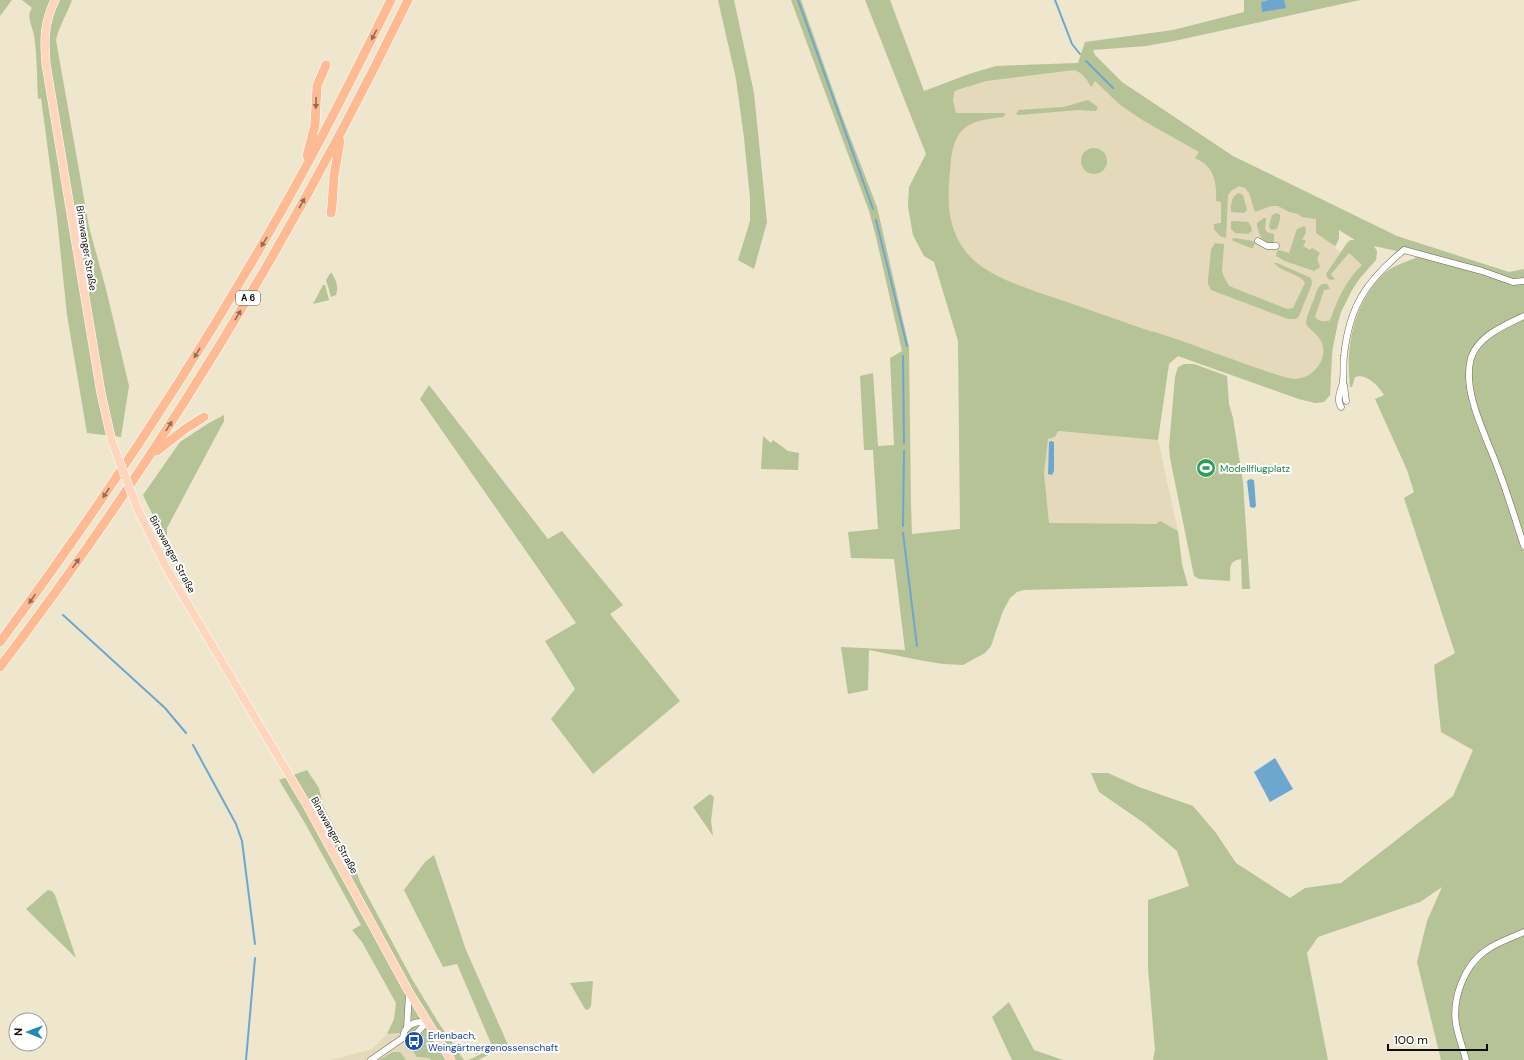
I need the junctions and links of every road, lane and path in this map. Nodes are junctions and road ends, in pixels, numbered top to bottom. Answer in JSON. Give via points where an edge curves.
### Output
{"nodes":[{"id":1,"x":54,"y":0,"type":"edge"},
{"id":2,"x":392,"y":0,"type":"edge"},
{"id":3,"x":408,"y":0,"type":"edge"},
{"id":4,"x":326,"y":65,"type":"dead end"},
{"id":5,"x":341,"y":134,"type":"junction"},
{"id":6,"x":303,"y":171,"type":"junction"},
{"id":7,"x":331,"y":213,"type":"dead end"},
{"id":8,"x":1258,"y":241,"type":"dead end"},
{"id":9,"x":1276,"y":246,"type":"dead end"},
{"id":10,"x":1524,"y":280,"type":"edge"},
{"id":11,"x":1524,"y":316,"type":"edge"},
{"id":12,"x":1343,"y":382,"type":"junction"},
{"id":13,"x":1346,"y":401,"type":"dead end"},
{"id":14,"x":1340,"y":407,"type":"dead end"},
{"id":15,"x":204,"y":418,"type":"dead end"},
{"id":16,"x":148,"y":459,"type":"junction"},
{"id":17,"x":1524,"y":546,"type":"edge"},
{"id":18,"x":0,"y":642,"type":"edge"},
{"id":19,"x":0,"y":667,"type":"edge"},
{"id":20,"x":1524,"y":932,"type":"edge"},
{"id":21,"x":409,"y":992,"type":"junction"},
{"id":22,"x":427,"y":1022,"type":"junction"},
{"id":23,"x":407,"y":1028,"type":"junction"},
{"id":24,"x":403,"y":1038,"type":"junction"},
{"id":25,"x":371,"y":1060,"type":"edge"},
{"id":26,"x":451,"y":1060,"type":"edge"},
{"id":27,"x":1466,"y":1060,"type":"edge"}],
"edges":[{"from":1,"to":21,"type":"main road","name":"Binswanger Straße","bridge":true,"via":[[44,36],[46,64],[101,393],[112,442],[138,510],[167,569],[308,807]]},
{"from":2,"to":6,"type":"highway","number":"A 6","one_way":true},
{"from":3,"to":5,"type":"highway","number":"A 6"},
{"from":4,"to":6,"type":"highway","one_way":true,"via":[[317,86],[315,125]]},
{"from":5,"to":7,"type":"highway"},
{"from":16,"to":5,"type":"highway","number":"A 6","one_way":true,"via":[[239,313]]},
{"from":6,"to":18,"type":"highway","number":"A 6","one_way":true,"via":[[284,208],[177,386],[99,503]]},
{"from":8,"to":9,"type":"street","via":[[1267,246]]},
{"from":10,"to":12,"type":"street","via":[[1513,282],[1404,250],[1387,264],[1366,288],[1354,310],[1343,357]]},
{"from":11,"to":17,"type":"street","via":[[1482,340],[1471,357],[1468,377],[1472,400]]},
{"from":12,"to":13,"type":"street"},
{"from":12,"to":14,"type":"street","via":[[1338,398]]},
{"from":15,"to":16,"type":"highway","via":[[172,438]]},
{"from":19,"to":16,"type":"highway","number":"A 6","one_way":true},
{"from":20,"to":27,"type":"street","via":[[1484,951],[1466,974],[1455,1007],[1456,1024]]},
{"from":21,"to":22,"type":"main road","name":"Binswanger Straße"},
{"from":21,"to":23,"type":"street"},
{"from":22,"to":23,"type":"street","via":[[418,1022]]},
{"from":22,"to":24,"type":"street","via":[[416,1034]]},
{"from":22,"to":26,"type":"main road","name":"Binswanger Straße"},
{"from":23,"to":24,"type":"street"},
{"from":24,"to":25,"type":"street"}]}
